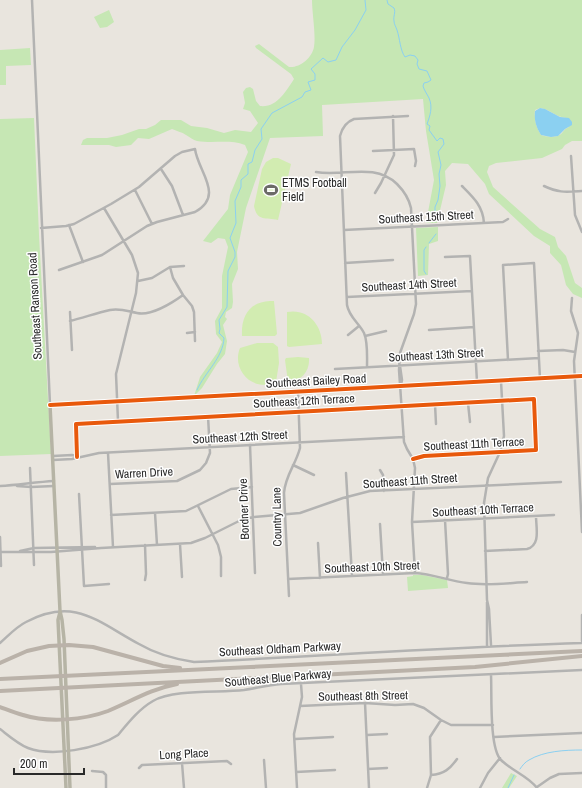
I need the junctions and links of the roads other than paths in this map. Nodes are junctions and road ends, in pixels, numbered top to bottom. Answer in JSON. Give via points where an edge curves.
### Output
{"nodes":[{"id":1,"x":32,"y":0,"type":"edge"},
{"id":2,"x":393,"y":116,"type":"junction"},
{"id":3,"x":408,"y":116,"type":"dead end"},
{"id":4,"x":394,"y":150,"type":"junction"},
{"id":5,"x":373,"y":151,"type":"dead end"},
{"id":6,"x":571,"y":156,"type":"dead end"},
{"id":7,"x":415,"y":166,"type":"dead end"},
{"id":8,"x":161,"y":169,"type":"junction"},
{"id":9,"x":316,"y":172,"type":"dead end"},
{"id":10,"x":341,"y":172,"type":"junction"},
{"id":11,"x":385,"y":176,"type":"junction"},
{"id":12,"x":462,"y":186,"type":"dead end"},
{"id":13,"x":544,"y":186,"type":"dead end"},
{"id":14,"x":135,"y":190,"type":"junction"},
{"id":15,"x":582,"y":191,"type":"edge"},
{"id":16,"x":573,"y":192,"type":"junction"},
{"id":17,"x":375,"y":193,"type":"dead end"},
{"id":18,"x":104,"y":208,"type":"junction"},
{"id":19,"x":183,"y":214,"type":"junction"},
{"id":20,"x":508,"y":219,"type":"dead end"},
{"id":21,"x":484,"y":223,"type":"junction"},
{"id":22,"x":152,"y":224,"type":"junction"},
{"id":23,"x":69,"y":225,"type":"junction"},
{"id":24,"x":413,"y":226,"type":"junction"},
{"id":25,"x":42,"y":228,"type":"junction"},
{"id":26,"x":344,"y":230,"type":"junction"},
{"id":27,"x":582,"y":232,"type":"edge"},
{"id":28,"x":124,"y":241,"type":"junction"},
{"id":29,"x":445,"y":257,"type":"dead end"},
{"id":30,"x":393,"y":260,"type":"dead end"},
{"id":31,"x":83,"y":262,"type":"junction"},
{"id":32,"x":345,"y":263,"type":"junction"},
{"id":33,"x":184,"y":266,"type":"dead end"},
{"id":34,"x":170,"y":267,"type":"junction"},
{"id":35,"x":59,"y":270,"type":"dead end"},
{"id":36,"x":138,"y":281,"type":"junction"},
{"id":37,"x":472,"y":291,"type":"junction"},
{"id":38,"x":416,"y":294,"type":"junction"},
{"id":39,"x":183,"y":295,"type":"junction"},
{"id":40,"x":347,"y":298,"type":"junction"},
{"id":41,"x":572,"y":298,"type":"dead end"},
{"id":42,"x":70,"y":312,"type":"dead end"},
{"id":43,"x":132,"y":312,"type":"junction"},
{"id":44,"x":70,"y":321,"type":"junction"},
{"id":45,"x":359,"y":326,"type":"junction"},
{"id":46,"x":474,"y":327,"type":"junction"},
{"id":47,"x":429,"y":330,"type":"dead end"},
{"id":48,"x":578,"y":330,"type":"junction"},
{"id":49,"x":582,"y":330,"type":"edge"},
{"id":50,"x":386,"y":331,"type":"dead end"},
{"id":51,"x":194,"y":332,"type":"junction"},
{"id":52,"x":188,"y":333,"type":"dead end"},
{"id":53,"x":348,"y":335,"type":"dead end"},
{"id":54,"x":365,"y":336,"type":"junction"},
{"id":55,"x":195,"y":341,"type":"dead end"},
{"id":56,"x":72,"y":350,"type":"dead end"},
{"id":57,"x":538,"y":351,"type":"junction"},
{"id":58,"x":575,"y":352,"type":"junction"},
{"id":59,"x":539,"y":358,"type":"junction"},
{"id":60,"x":508,"y":360,"type":"junction"},
{"id":61,"x":476,"y":362,"type":"junction"},
{"id":62,"x":400,"y":366,"type":"junction"},
{"id":63,"x":367,"y":368,"type":"junction"},
{"id":64,"x":335,"y":369,"type":"dead end"},
{"id":65,"x":582,"y":376,"type":"edge"},
{"id":66,"x":575,"y":377,"type":"junction"},
{"id":67,"x":540,"y":379,"type":"junction"},
{"id":68,"x":501,"y":381,"type":"junction"},
{"id":69,"x":477,"y":382,"type":"junction"},
{"id":70,"x":401,"y":386,"type":"junction"},
{"id":71,"x":298,"y":392,"type":"junction"},
{"id":72,"x":117,"y":401,"type":"junction"},
{"id":73,"x":503,"y":401,"type":"junction"},
{"id":74,"x":468,"y":403,"type":"junction"},
{"id":75,"x":435,"y":404,"type":"junction"},
{"id":76,"x":50,"y":405,"type":"junction"},
{"id":77,"x":402,"y":406,"type":"junction"},
{"id":78,"x":299,"y":412,"type":"junction"},
{"id":79,"x":208,"y":416,"type":"junction"},
{"id":80,"x":118,"y":421,"type":"junction"},
{"id":81,"x":470,"y":422,"type":"dead end"},
{"id":82,"x":436,"y":424,"type":"dead end"},
{"id":83,"x":404,"y":437,"type":"junction"},
{"id":84,"x":300,"y":443,"type":"junction"},
{"id":85,"x":250,"y":445,"type":"junction"},
{"id":86,"x":210,"y":447,"type":"junction"},
{"id":87,"x":536,"y":450,"type":"joint"},
{"id":88,"x":108,"y":452,"type":"junction"},
{"id":89,"x":500,"y":452,"type":"junction"},
{"id":90,"x":77,"y":457,"type":"junction"},
{"id":91,"x":53,"y":458,"type":"junction"},
{"id":92,"x":413,"y":459,"type":"junction"},
{"id":93,"x":293,"y":465,"type":"junction"},
{"id":94,"x":30,"y":468,"type":"dead end"},
{"id":95,"x":380,"y":470,"type":"dead end"},
{"id":96,"x":346,"y":473,"type":"dead end"},
{"id":97,"x":314,"y":475,"type":"dead end"},
{"id":98,"x":31,"y":482,"type":"junction"},
{"id":99,"x":561,"y":482,"type":"dead end"},
{"id":100,"x":54,"y":484,"type":"junction"},
{"id":101,"x":110,"y":484,"type":"junction"},
{"id":102,"x":15,"y":485,"type":"junction"},
{"id":103,"x":0,"y":486,"type":"edge"},
{"id":104,"x":486,"y":486,"type":"junction"},
{"id":105,"x":31,"y":487,"type":"junction"},
{"id":106,"x":252,"y":487,"type":"junction"},
{"id":107,"x":414,"y":489,"type":"junction"},
{"id":108,"x":384,"y":491,"type":"junction"},
{"id":109,"x":79,"y":494,"type":"dead end"},
{"id":110,"x":348,"y":496,"type":"junction"},
{"id":111,"x":198,"y":506,"type":"junction"},
{"id":112,"x":155,"y":513,"type":"junction"},
{"id":113,"x":111,"y":515,"type":"junction"},
{"id":114,"x":285,"y":515,"type":"junction"},
{"id":115,"x":554,"y":515,"type":"dead end"},
{"id":116,"x":254,"y":516,"type":"junction"},
{"id":117,"x":536,"y":516,"type":"junction"},
{"id":118,"x":483,"y":519,"type":"junction"},
{"id":119,"x":445,"y":520,"type":"junction"},
{"id":120,"x":412,"y":522,"type":"junction"},
{"id":121,"x":380,"y":524,"type":"dead end"},
{"id":122,"x":582,"y":532,"type":"edge"},
{"id":123,"x":213,"y":534,"type":"junction"},
{"id":124,"x":0,"y":538,"type":"edge"},
{"id":125,"x":318,"y":543,"type":"dead end"},
{"id":126,"x":180,"y":544,"type":"junction"},
{"id":127,"x":157,"y":545,"type":"junction"},
{"id":128,"x":145,"y":546,"type":"junction"},
{"id":129,"x":113,"y":547,"type":"junction"},
{"id":130,"x":34,"y":548,"type":"junction"},
{"id":131,"x":82,"y":548,"type":"junction"},
{"id":132,"x":57,"y":550,"type":"junction"},
{"id":133,"x":485,"y":551,"type":"junction"},
{"id":134,"x":0,"y":552,"type":"edge"},
{"id":135,"x":18,"y":552,"type":"junction"},
{"id":136,"x":34,"y":553,"type":"junction"},
{"id":137,"x":34,"y":565,"type":"dead end"},
{"id":138,"x":1,"y":566,"type":"dead end"},
{"id":139,"x":255,"y":573,"type":"dead end"},
{"id":140,"x":415,"y":573,"type":"junction"},
{"id":141,"x":383,"y":574,"type":"junction"},
{"id":142,"x":222,"y":576,"type":"dead end"},
{"id":143,"x":352,"y":576,"type":"junction"},
{"id":144,"x":182,"y":577,"type":"dead end"},
{"id":145,"x":320,"y":578,"type":"junction"},
{"id":146,"x":447,"y":578,"type":"junction"},
{"id":147,"x":288,"y":579,"type":"junction"},
{"id":148,"x":145,"y":580,"type":"dead end"},
{"id":149,"x":527,"y":582,"type":"dead end"},
{"id":150,"x":109,"y":584,"type":"dead end"},
{"id":151,"x":486,"y":584,"type":"junction"},
{"id":152,"x":289,"y":596,"type":"dead end"},
{"id":153,"x":487,"y":600,"type":"junction"},
{"id":154,"x":60,"y":611,"type":"junction"},
{"id":155,"x":582,"y":615,"type":"edge"},
{"id":156,"x":582,"y":642,"type":"edge"},
{"id":157,"x":0,"y":644,"type":"edge"},
{"id":158,"x":62,"y":645,"type":"junction"},
{"id":159,"x":491,"y":645,"type":"junction"},
{"id":160,"x":487,"y":646,"type":"junction"},
{"id":161,"x":582,"y":651,"type":"edge"},
{"id":162,"x":582,"y":656,"type":"edge"},
{"id":163,"x":0,"y":663,"type":"edge"},
{"id":164,"x":226,"y":668,"type":"junction"},
{"id":165,"x":582,"y":670,"type":"edge"},
{"id":166,"x":491,"y":675,"type":"junction"},
{"id":167,"x":0,"y":679,"type":"edge"},
{"id":168,"x":195,"y":681,"type":"junction"},
{"id":169,"x":301,"y":684,"type":"junction"},
{"id":170,"x":0,"y":691,"type":"edge"},
{"id":171,"x":64,"y":697,"type":"junction"},
{"id":172,"x":365,"y":703,"type":"junction"},
{"id":173,"x":300,"y":706,"type":"junction"},
{"id":174,"x":0,"y":707,"type":"edge"},
{"id":175,"x":65,"y":719,"type":"junction"},
{"id":176,"x":441,"y":720,"type":"junction"},
{"id":177,"x":493,"y":726,"type":"junction"},
{"id":178,"x":0,"y":729,"type":"edge"},
{"id":179,"x":582,"y":733,"type":"edge"},
{"id":180,"x":387,"y":734,"type":"dead end"},
{"id":181,"x":367,"y":735,"type":"junction"},
{"id":182,"x":333,"y":737,"type":"dead end"},
{"id":183,"x":494,"y":737,"type":"junction"},
{"id":184,"x":295,"y":739,"type":"junction"},
{"id":185,"x":64,"y":750,"type":"junction"},
{"id":186,"x":69,"y":750,"type":"junction"},
{"id":187,"x":500,"y":758,"type":"junction"},
{"id":188,"x":457,"y":759,"type":"dead end"},
{"id":189,"x":264,"y":760,"type":"dead end"},
{"id":190,"x":182,"y":763,"type":"junction"},
{"id":191,"x":231,"y":764,"type":"dead end"},
{"id":192,"x":139,"y":768,"type":"dead end"},
{"id":193,"x":387,"y":768,"type":"dead end"},
{"id":194,"x":368,"y":769,"type":"junction"},
{"id":195,"x":335,"y":770,"type":"dead end"},
{"id":196,"x":92,"y":771,"type":"dead end"},
{"id":197,"x":296,"y":772,"type":"junction"},
{"id":198,"x":582,"y":773,"type":"edge"},
{"id":199,"x":431,"y":775,"type":"junction"},
{"id":200,"x":537,"y":787,"type":"edge"},
{"id":201,"x":66,"y":788,"type":"edge"},
{"id":202,"x":70,"y":788,"type":"edge"},
{"id":203,"x":106,"y":788,"type":"edge"},
{"id":204,"x":184,"y":788,"type":"edge"},
{"id":205,"x":266,"y":788,"type":"edge"},
{"id":206,"x":297,"y":788,"type":"edge"},
{"id":207,"x":369,"y":788,"type":"edge"},
{"id":208,"x":427,"y":788,"type":"edge"},
{"id":209,"x":480,"y":788,"type":"edge"}],
"edges":[{"from":1,"to":25,"type":"street","name":"Southeast Ranson Road"},
{"from":2,"to":3,"type":"street"},
{"from":2,"to":4,"type":"street"},
{"from":2,"to":10,"type":"street","via":[[358,118],[346,124],[340,136]]},
{"from":4,"to":5,"type":"street"},
{"from":4,"to":7,"type":"street","via":[[414,149]]},
{"from":4,"to":11,"type":"street"},
{"from":6,"to":16,"type":"street"},
{"from":8,"to":14,"type":"street"},
{"from":8,"to":19,"type":"street","via":[[172,186]]},
{"from":8,"to":19,"type":"street","via":[[175,156],[195,149],[209,185],[209,193],[199,210]]},
{"from":9,"to":10,"type":"street"},
{"from":10,"to":11,"type":"street","via":[[368,171]]},
{"from":10,"to":26,"type":"street"},
{"from":11,"to":17,"type":"street"},
{"from":11,"to":24,"type":"street","via":[[405,193],[411,208]]},
{"from":12,"to":21,"type":"street","via":[[483,212]]},
{"from":13,"to":16,"type":"street","via":[[556,191]]},
{"from":14,"to":18,"type":"street"},
{"from":14,"to":22,"type":"street"},
{"from":15,"to":16,"type":"street"},
{"from":16,"to":27,"type":"street","via":[[575,215]]},
{"from":18,"to":23,"type":"street"},
{"from":18,"to":28,"type":"street"},
{"from":19,"to":22,"type":"street"},
{"from":20,"to":21,"type":"street","name":"Southeast 15th Street","via":[[503,222]]},
{"from":21,"to":24,"type":"street","name":"Southeast 15th Street"},
{"from":22,"to":28,"type":"street"},
{"from":23,"to":25,"type":"street"},
{"from":23,"to":31,"type":"street"},
{"from":24,"to":26,"type":"street","name":"Southeast 15th Street"},
{"from":24,"to":38,"type":"street"},
{"from":25,"to":76,"type":"street","name":"Southeast Ranson Road"},
{"from":26,"to":32,"type":"street"},
{"from":28,"to":31,"type":"street","via":[[102,255]]},
{"from":28,"to":36,"type":"street","via":[[138,272]]},
{"from":29,"to":37,"type":"street","via":[[470,256]]},
{"from":30,"to":32,"type":"street"},
{"from":31,"to":35,"type":"street"},
{"from":32,"to":40,"type":"street"},
{"from":33,"to":34,"type":"street"},
{"from":34,"to":36,"type":"street","via":[[152,278]]},
{"from":34,"to":39,"type":"street"},
{"from":36,"to":43,"type":"street"},
{"from":37,"to":38,"type":"street","name":"Southeast 14th Street"},
{"from":37,"to":46,"type":"street"},
{"from":38,"to":40,"type":"street","name":"Southeast 14th Street"},
{"from":38,"to":62,"type":"street","via":[[414,314],[400,352]]},
{"from":39,"to":43,"type":"street","via":[[168,305],[148,312]]},
{"from":39,"to":51,"type":"street","via":[[194,312]]},
{"from":40,"to":45,"type":"street","via":[[349,312]]},
{"from":41,"to":48,"type":"street","via":[[571,311]]},
{"from":42,"to":44,"type":"street"},
{"from":43,"to":44,"type":"street","via":[[110,310]]},
{"from":43,"to":72,"type":"street","via":[[116,374]]},
{"from":44,"to":56,"type":"street"},
{"from":45,"to":53,"type":"street"},
{"from":45,"to":54,"type":"street"},
{"from":46,"to":47,"type":"street"},
{"from":46,"to":61,"type":"street"},
{"from":48,"to":49,"type":"street"},
{"from":48,"to":58,"type":"street"},
{"from":50,"to":54,"type":"street"},
{"from":51,"to":52,"type":"street"},
{"from":51,"to":55,"type":"street"},
{"from":54,"to":63,"type":"street"},
{"from":57,"to":58,"type":"street"},
{"from":57,"to":59,"type":"street"},
{"from":57,"to":60,"type":"street","via":[[534,263],[503,265]]},
{"from":58,"to":66,"type":"street"},
{"from":59,"to":60,"type":"street","name":"Southeast 13th Street"},
{"from":59,"to":67,"type":"street"},
{"from":60,"to":61,"type":"street","name":"Southeast 13th Street"},
{"from":61,"to":62,"type":"street","name":"Southeast 13th Street"},
{"from":61,"to":69,"type":"street"},
{"from":62,"to":63,"type":"street","name":"Southeast 13th Street"},
{"from":62,"to":70,"type":"street"},
{"from":63,"to":64,"type":"street","name":"Southeast 13th Street"},
{"from":65,"to":66,"type":"main road","name":"Southeast Bailey Road"},
{"from":66,"to":67,"type":"main road","name":"Southeast Bailey Road"},
{"from":66,"to":122,"type":"street"},
{"from":67,"to":68,"type":"main road","name":"Southeast Bailey Road"},
{"from":68,"to":69,"type":"main road","name":"Southeast Bailey Road"},
{"from":68,"to":73,"type":"street"},
{"from":69,"to":70,"type":"main road","name":"Southeast Bailey Road"},
{"from":70,"to":71,"type":"main road","name":"Southeast Bailey Road"},
{"from":70,"to":77,"type":"street"},
{"from":71,"to":72,"type":"main road","name":"Southeast Bailey Road"},
{"from":71,"to":78,"type":"street","name":"Country Lane"},
{"from":72,"to":76,"type":"main road","name":"Southeast Bailey Road"},
{"from":72,"to":80,"type":"street"},
{"from":73,"to":74,"type":"street","name":"Southeast 12th Terrace"},
{"from":73,"to":87,"type":"street","name":"Southeast 12th Terrace","via":[[534,399]]},
{"from":73,"to":89,"type":"street","via":[[504,436]]},
{"from":74,"to":75,"type":"street","name":"Southeast 12th Terrace"},
{"from":74,"to":81,"type":"street"},
{"from":75,"to":77,"type":"street","name":"Southeast 12th Terrace"},
{"from":75,"to":82,"type":"street"},
{"from":76,"to":91,"type":"main road","name":"Southeast Ranson Road"},
{"from":77,"to":78,"type":"street","name":"Southeast 12th Terrace"},
{"from":77,"to":83,"type":"street"},
{"from":78,"to":79,"type":"street","name":"Southeast 12th Terrace"},
{"from":78,"to":84,"type":"street","name":"Country Lane"},
{"from":79,"to":80,"type":"street","name":"Southeast 12th Terrace"},
{"from":79,"to":86,"type":"street","name":"Warren Drive"},
{"from":80,"to":90,"type":"street","name":"Southeast 12th Terrace","via":[[76,424]]},
{"from":83,"to":84,"type":"street","name":"Southeast 12th Street"},
{"from":83,"to":92,"type":"street"},
{"from":84,"to":85,"type":"street","name":"Southeast 12th Street"},
{"from":84,"to":93,"type":"street","name":"Country Lane"},
{"from":85,"to":86,"type":"street","name":"Southeast 12th Street"},
{"from":85,"to":106,"type":"street","name":"Bordner Drive"},
{"from":86,"to":88,"type":"street","name":"Southeast 12th Street"},
{"from":86,"to":101,"type":"street","name":"Warren Drive","via":[[204,467],[181,480]]},
{"from":87,"to":89,"type":"street","name":"Southeast 11th Terrace"},
{"from":88,"to":90,"type":"street","name":"Southeast 12th Street"},
{"from":88,"to":101,"type":"street"},
{"from":89,"to":92,"type":"street","name":"Southeast 11th Terrace","via":[[424,456]]},
{"from":89,"to":104,"type":"street"},
{"from":90,"to":91,"type":"street","name":"Southeast 12th Street","via":[[72,455]]},
{"from":91,"to":100,"type":"main road","name":"Southeast Ranson Road"},
{"from":92,"to":107,"type":"street"},
{"from":93,"to":97,"type":"street"},
{"from":93,"to":114,"type":"street","name":"Country Lane","via":[[284,487]]},
{"from":94,"to":98,"type":"street"},
{"from":95,"to":108,"type":"street"},
{"from":96,"to":110,"type":"street"},
{"from":98,"to":100,"type":"street"},
{"from":98,"to":102,"type":"street"},
{"from":98,"to":105,"type":"street"},
{"from":99,"to":104,"type":"street","name":"Southeast 11th Street"},
{"from":100,"to":105,"type":"street"},
{"from":100,"to":132,"type":"main road","name":"Southeast Ranson Road"},
{"from":101,"to":113,"type":"street"},
{"from":102,"to":103,"type":"street"},
{"from":102,"to":105,"type":"street"},
{"from":104,"to":107,"type":"street","name":"Southeast 11th Street"},
{"from":104,"to":118,"type":"street"},
{"from":105,"to":130,"type":"street"},
{"from":106,"to":111,"type":"street","via":[[231,489]]},
{"from":106,"to":116,"type":"street","name":"Bordner Drive"},
{"from":107,"to":108,"type":"street","name":"Southeast 11th Street"},
{"from":107,"to":120,"type":"street"},
{"from":108,"to":110,"type":"street","name":"Southeast 11th Street","via":[[362,492]]},
{"from":109,"to":131,"type":"street"},
{"from":110,"to":114,"type":"street","name":"Southeast 11th Street","via":[[306,512]]},
{"from":110,"to":143,"type":"street"},
{"from":111,"to":112,"type":"street","via":[[183,512]]},
{"from":111,"to":123,"type":"street"},
{"from":112,"to":113,"type":"street"},
{"from":112,"to":127,"type":"street"},
{"from":113,"to":129,"type":"street"},
{"from":114,"to":116,"type":"street","name":"Southeast 11th Street"},
{"from":114,"to":147,"type":"street","name":"Country Lane"},
{"from":115,"to":117,"type":"street","name":"Southeast 10th Terrace"},
{"from":116,"to":123,"type":"street","name":"Southeast 11th Street","via":[[239,520]]},
{"from":116,"to":139,"type":"street","name":"Bordner Drive"},
{"from":117,"to":118,"type":"street","name":"Southeast 10th Terrace"},
{"from":117,"to":133,"type":"street","via":[[535,545],[527,549]]},
{"from":118,"to":119,"type":"street","name":"Southeast 10th Terrace"},
{"from":118,"to":133,"type":"street"},
{"from":119,"to":120,"type":"street","name":"Southeast 10th Terrace"},
{"from":119,"to":146,"type":"street"},
{"from":120,"to":140,"type":"street"},
{"from":121,"to":141,"type":"street"},
{"from":123,"to":126,"type":"street","name":"Southeast 11th Street","via":[[196,542]]},
{"from":123,"to":142,"type":"street","via":[[219,548]]},
{"from":124,"to":134,"type":"street"},
{"from":125,"to":145,"type":"street"},
{"from":126,"to":127,"type":"street","name":"Southeast 11th Street"},
{"from":126,"to":144,"type":"street"},
{"from":127,"to":128,"type":"street","name":"Southeast 11th Street"},
{"from":128,"to":129,"type":"street","name":"Southeast 11th Street"},
{"from":128,"to":148,"type":"street"},
{"from":129,"to":131,"type":"street","name":"Southeast 11th Street"},
{"from":130,"to":132,"type":"street","name":"Southeast 11th Street"},
{"from":130,"to":135,"type":"street","name":"Southeast 11th Street"},
{"from":130,"to":136,"type":"street"},
{"from":131,"to":132,"type":"street","name":"Southeast 11th Street"},
{"from":131,"to":150,"type":"street","via":[[84,586]]},
{"from":132,"to":136,"type":"street","name":"Southeast 11th Street"},
{"from":132,"to":154,"type":"main road","name":"Southeast Ranson Road"},
{"from":133,"to":151,"type":"street"},
{"from":134,"to":135,"type":"street","name":"Southeast 11th Street"},
{"from":134,"to":138,"type":"street"},
{"from":135,"to":136,"type":"street","name":"Southeast 11th Street"},
{"from":136,"to":137,"type":"street"},
{"from":140,"to":141,"type":"street","name":"Southeast 10th Street"},
{"from":140,"to":146,"type":"street","name":"Southeast 10th Street"},
{"from":141,"to":143,"type":"street","name":"Southeast 10th Street"},
{"from":143,"to":145,"type":"street","name":"Southeast 10th Street"},
{"from":145,"to":147,"type":"street","name":"Southeast 10th Street"},
{"from":146,"to":151,"type":"street","name":"Southeast 10th Street"},
{"from":147,"to":152,"type":"street","name":"Country Lane"},
{"from":149,"to":151,"type":"street","name":"Southeast 10th Street"},
{"from":151,"to":153,"type":"street"},
{"from":153,"to":159,"type":"street"},
{"from":153,"to":160,"type":"street"},
{"from":154,"to":157,"type":"street","name":"Southeast Oldham Parkway","via":[[25,622]]},
{"from":154,"to":158,"type":"main road","name":"Southeast Ranson Road"},
{"from":154,"to":160,"type":"street","name":"Southeast Oldham Parkway","via":[[84,614],[159,654],[194,662]]},
{"from":155,"to":156,"type":"street"},
{"from":156,"to":159,"type":"street","name":"Southeast Oldham Parkway"},
{"from":158,"to":163,"type":"highway","via":[[27,651]]},
{"from":158,"to":164,"type":"highway","via":[[93,646],[163,666]]},
{"from":158,"to":171,"type":"main road","name":"Southeast Ranson Road","via":[[65,663]]},
{"from":158,"to":171,"type":"main road","via":[[60,667]]},
{"from":159,"to":160,"type":"street","name":"Southeast Oldham Parkway"},
{"from":161,"to":164,"type":"highway"},
{"from":162,"to":168,"type":"highway","via":[[467,667]]},
{"from":164,"to":167,"type":"highway"},
{"from":165,"to":166,"type":"street","name":"Southeast Blue Parkway"},
{"from":166,"to":169,"type":"street","name":"Southeast Blue Parkway"},
{"from":166,"to":177,"type":"street"},
{"from":168,"to":170,"type":"highway"},
{"from":168,"to":175,"type":"highway","via":[[161,688],[88,717]]},
{"from":169,"to":173,"type":"street"},
{"from":169,"to":186,"type":"street","name":"Southeast Blue Parkway","via":[[173,694],[146,706],[113,738],[91,747]]},
{"from":171,"to":175,"type":"main road"},
{"from":172,"to":173,"type":"street","name":"Southeast 8th Street"},
{"from":172,"to":176,"type":"street","name":"Southeast 8th Street","via":[[414,704]]},
{"from":172,"to":181,"type":"street"},
{"from":173,"to":184,"type":"street"},
{"from":174,"to":175,"type":"highway","via":[[35,718]]},
{"from":175,"to":185,"type":"main road"},
{"from":175,"to":186,"type":"main road"},
{"from":176,"to":177,"type":"street","name":"Southeast 8th Street","via":[[451,725]]},
{"from":176,"to":199,"type":"street","via":[[430,737]]},
{"from":177,"to":183,"type":"street"},
{"from":178,"to":185,"type":"street","name":"Southeast Blue Parkway","via":[[30,748],[45,751]]},
{"from":179,"to":183,"type":"street"},
{"from":180,"to":181,"type":"street"},
{"from":181,"to":194,"type":"street"},
{"from":182,"to":184,"type":"street"},
{"from":183,"to":187,"type":"street","via":[[495,751]]},
{"from":184,"to":197,"type":"street"},
{"from":185,"to":186,"type":"street","name":"Southeast Blue Parkway"},
{"from":185,"to":201,"type":"main road"},
{"from":186,"to":202,"type":"main road"},
{"from":187,"to":200,"type":"street"},
{"from":187,"to":209,"type":"street"},
{"from":188,"to":199,"type":"street","via":[[448,771]]},
{"from":189,"to":205,"type":"street"},
{"from":190,"to":191,"type":"street","name":"Long Place","via":[[227,761]]},
{"from":190,"to":192,"type":"street","name":"Long Place","via":[[142,765]]},
{"from":190,"to":204,"type":"street"},
{"from":193,"to":194,"type":"street"},
{"from":194,"to":207,"type":"street"},
{"from":195,"to":197,"type":"street"},
{"from":196,"to":203,"type":"street","via":[[103,772],[106,776]]},
{"from":197,"to":206,"type":"street"},
{"from":198,"to":200,"type":"street","via":[[559,774]]},
{"from":199,"to":208,"type":"street"}]}
